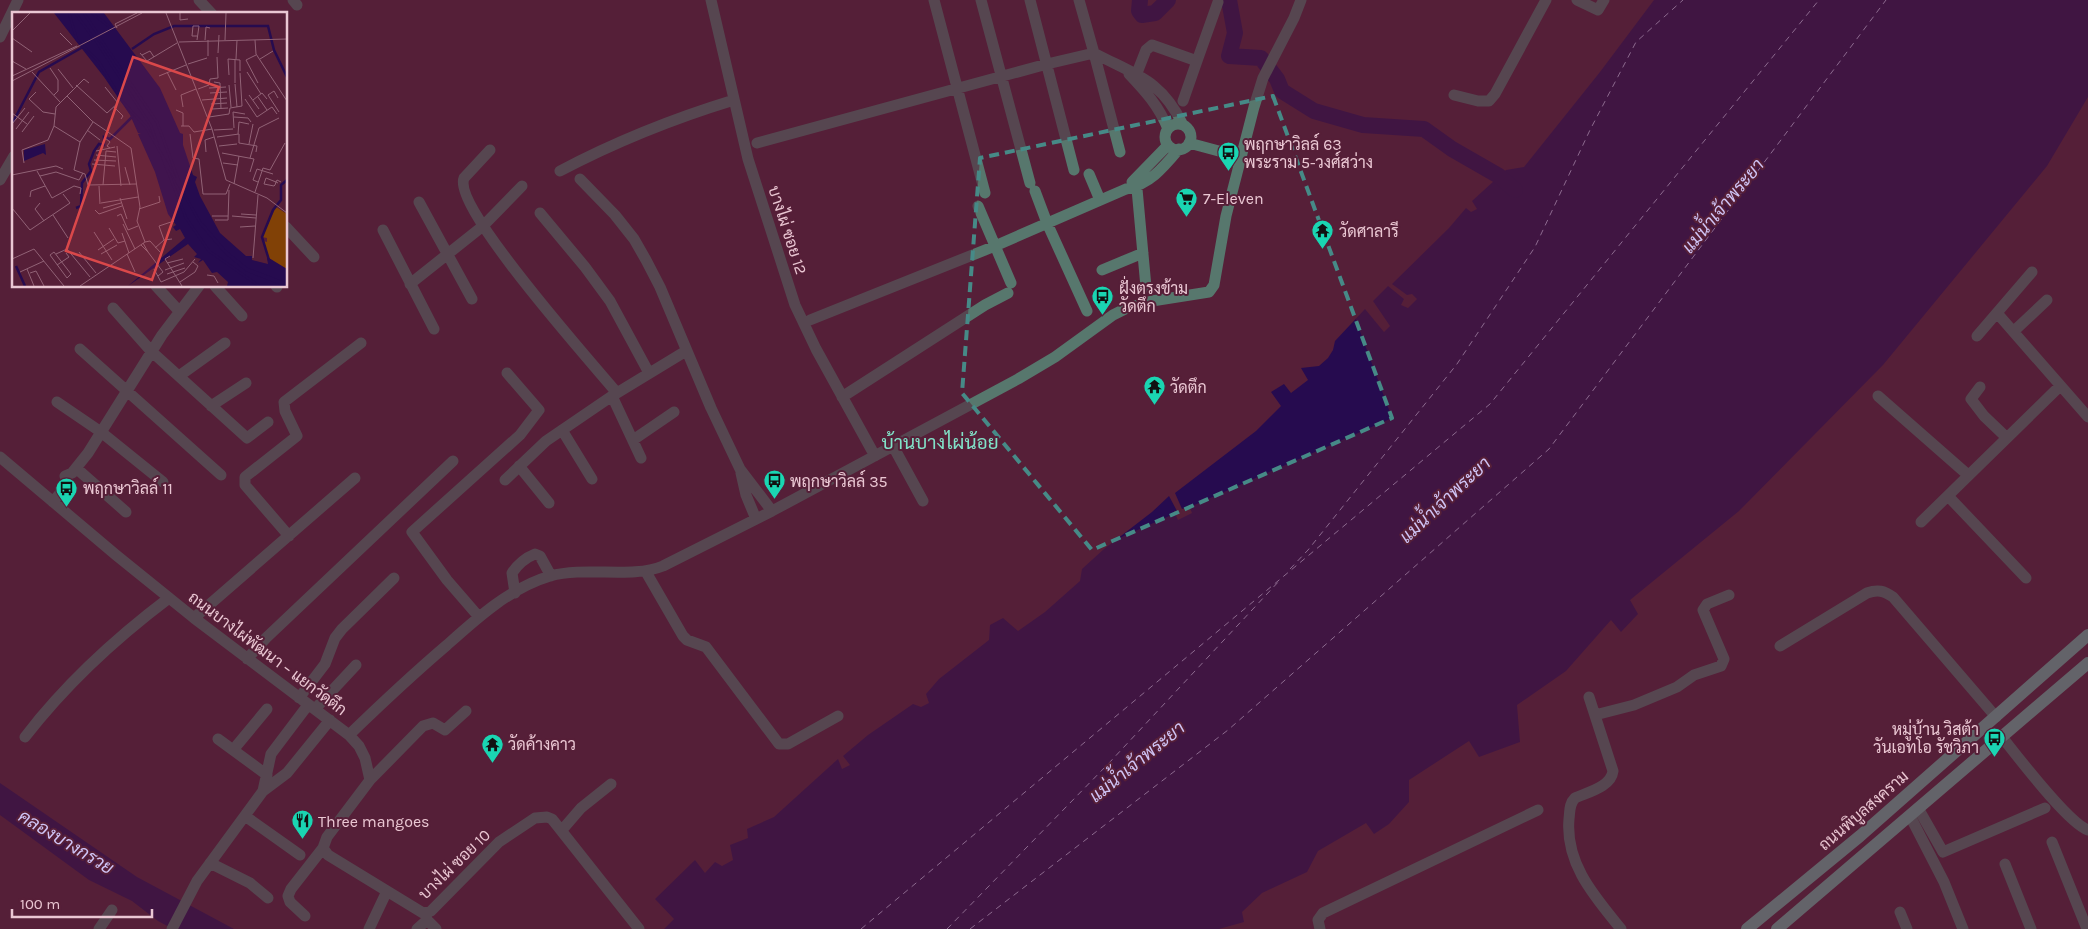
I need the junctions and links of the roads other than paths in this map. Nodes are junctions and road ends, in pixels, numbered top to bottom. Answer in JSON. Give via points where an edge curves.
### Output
{"nodes":[{"id":1,"x":18,"y":0,"type":"edge"},
{"id":2,"x":199,"y":0,"type":"edge"},
{"id":3,"x":711,"y":0,"type":"edge"},
{"id":4,"x":934,"y":0,"type":"edge"},
{"id":5,"x":981,"y":0,"type":"edge"},
{"id":6,"x":1030,"y":0,"type":"edge"},
{"id":7,"x":1079,"y":0,"type":"edge"},
{"id":8,"x":1301,"y":0,"type":"edge"},
{"id":9,"x":1546,"y":0,"type":"edge"},
{"id":10,"x":1577,"y":0,"type":"edge"},
{"id":11,"x":1604,"y":0,"type":"edge"},
{"id":12,"x":1218,"y":2,"type":"dead end"},
{"id":13,"x":210,"y":12,"type":"edge"},
{"id":14,"x":0,"y":36,"type":"edge"},
{"id":15,"x":1094,"y":53,"type":"junction"},
{"id":16,"x":1197,"y":61,"type":"junction"},
{"id":17,"x":1047,"y":64,"type":"junction"},
{"id":18,"x":1001,"y":76,"type":"junction"},
{"id":19,"x":1136,"y":77,"type":"junction"},
{"id":20,"x":958,"y":88,"type":"junction"},
{"id":21,"x":1454,"y":95,"type":"dead end"},
{"id":22,"x":734,"y":100,"type":"junction"},
{"id":23,"x":1183,"y":101,"type":"dead end"},
{"id":24,"x":1183,"y":125,"type":"junction"},
{"id":25,"x":1168,"y":129,"type":"junction"},
{"id":26,"x":757,"y":143,"type":"dead end"},
{"id":27,"x":1189,"y":143,"type":"junction"},
{"id":28,"x":1173,"y":147,"type":"junction"},
{"id":29,"x":490,"y":150,"type":"dead end"},
{"id":30,"x":1120,"y":152,"type":"dead end"},
{"id":31,"x":1241,"y":157,"type":"junction"},
{"id":32,"x":12,"y":159,"type":"edge"},
{"id":33,"x":1074,"y":170,"type":"dead end"},
{"id":34,"x":560,"y":171,"type":"dead end"},
{"id":35,"x":1089,"y":174,"type":"dead end"},
{"id":36,"x":580,"y":179,"type":"dead end"},
{"id":37,"x":0,"y":180,"type":"edge"},
{"id":38,"x":1137,"y":182,"type":"junction"},
{"id":39,"x":522,"y":186,"type":"dead end"},
{"id":40,"x":985,"y":193,"type":"dead end"},
{"id":41,"x":1100,"y":200,"type":"junction"},
{"id":42,"x":419,"y":202,"type":"dead end"},
{"id":43,"x":978,"y":206,"type":"dead end"},
{"id":44,"x":540,"y":212,"type":"dead end"},
{"id":45,"x":1047,"y":223,"type":"junction"},
{"id":46,"x":483,"y":226,"type":"junction"},
{"id":47,"x":288,"y":229,"type":"edge"},
{"id":48,"x":383,"y":230,"type":"dead end"},
{"id":49,"x":995,"y":246,"type":"junction"},
{"id":50,"x":1143,"y":253,"type":"junction"},
{"id":51,"x":447,"y":255,"type":"junction"},
{"id":52,"x":314,"y":257,"type":"dead end"},
{"id":53,"x":1102,"y":270,"type":"dead end"},
{"id":54,"x":2032,"y":272,"type":"dead end"},
{"id":55,"x":410,"y":284,"type":"junction"},
{"id":56,"x":1146,"y":287,"type":"dead end"},
{"id":57,"x":158,"y":288,"type":"edge"},
{"id":58,"x":196,"y":288,"type":"edge"},
{"id":59,"x":217,"y":288,"type":"edge"},
{"id":60,"x":472,"y":299,"type":"dead end"},
{"id":61,"x":2047,"y":300,"type":"dead end"},
{"id":62,"x":113,"y":308,"type":"dead end"},
{"id":63,"x":179,"y":311,"type":"junction"},
{"id":64,"x":1087,"y":311,"type":"dead end"},
{"id":65,"x":1997,"y":313,"type":"junction"},
{"id":66,"x":242,"y":316,"type":"dead end"},
{"id":67,"x":810,"y":320,"type":"dead end"},
{"id":68,"x":434,"y":329,"type":"dead end"},
{"id":69,"x":2014,"y":331,"type":"junction"},
{"id":70,"x":1977,"y":336,"type":"dead end"},
{"id":71,"x":225,"y":343,"type":"dead end"},
{"id":72,"x":360,"y":343,"type":"dead end"},
{"id":73,"x":80,"y":349,"type":"dead end"},
{"id":74,"x":151,"y":351,"type":"junction"},
{"id":75,"x":686,"y":351,"type":"junction"},
{"id":76,"x":507,"y":373,"type":"dead end"},
{"id":77,"x":649,"y":373,"type":"junction"},
{"id":78,"x":178,"y":376,"type":"junction"},
{"id":79,"x":246,"y":383,"type":"dead end"},
{"id":80,"x":2060,"y":386,"type":"junction"},
{"id":81,"x":1980,"y":387,"type":"dead end"},
{"id":82,"x":126,"y":390,"type":"junction"},
{"id":83,"x":614,"y":394,"type":"junction"},
{"id":84,"x":1878,"y":396,"type":"dead end"},
{"id":85,"x":842,"y":397,"type":"junction"},
{"id":86,"x":57,"y":402,"type":"dead end"},
{"id":87,"x":211,"y":406,"type":"junction"},
{"id":88,"x":674,"y":412,"type":"dead end"},
{"id":89,"x":2088,"y":417,"type":"edge"},
{"id":90,"x":268,"y":422,"type":"dead end"},
{"id":91,"x":562,"y":430,"type":"junction"},
{"id":92,"x":101,"y":432,"type":"junction"},
{"id":93,"x":2006,"y":437,"type":"junction"},
{"id":94,"x":633,"y":440,"type":"junction"},
{"id":95,"x":893,"y":446,"type":"junction"},
{"id":96,"x":874,"y":456,"type":"junction"},
{"id":97,"x":0,"y":457,"type":"edge"},
{"id":98,"x":641,"y":458,"type":"dead end"},
{"id":99,"x":453,"y":461,"type":"dead end"},
{"id":100,"x":519,"y":466,"type":"junction"},
{"id":101,"x":740,"y":468,"type":"junction"},
{"id":102,"x":221,"y":475,"type":"dead end"},
{"id":103,"x":1968,"y":475,"type":"junction"},
{"id":104,"x":68,"y":478,"type":"junction"},
{"id":105,"x":355,"y":478,"type":"dead end"},
{"id":106,"x":592,"y":479,"type":"dead end"},
{"id":107,"x":505,"y":480,"type":"dead end"},
{"id":108,"x":163,"y":482,"type":"dead end"},
{"id":109,"x":1948,"y":496,"type":"junction"},
{"id":110,"x":51,"y":500,"type":"junction"},
{"id":111,"x":923,"y":502,"type":"dead end"},
{"id":112,"x":549,"y":503,"type":"dead end"},
{"id":113,"x":772,"y":511,"type":"junction"},
{"id":114,"x":126,"y":512,"type":"dead end"},
{"id":115,"x":756,"y":519,"type":"junction"},
{"id":116,"x":1921,"y":522,"type":"dead end"},
{"id":117,"x":289,"y":536,"type":"junction"},
{"id":118,"x":646,"y":572,"type":"junction"},
{"id":119,"x":551,"y":576,"type":"junction"},
{"id":120,"x":394,"y":578,"type":"dead end"},
{"id":121,"x":2026,"y":578,"type":"dead end"},
{"id":122,"x":514,"y":594,"type":"junction"},
{"id":123,"x":1729,"y":594,"type":"dead end"},
{"id":124,"x":168,"y":598,"type":"junction"},
{"id":125,"x":478,"y":617,"type":"junction"},
{"id":126,"x":194,"y":618,"type":"junction"},
{"id":127,"x":2088,"y":635,"type":"edge"},
{"id":128,"x":1780,"y":646,"type":"dead end"},
{"id":129,"x":247,"y":659,"type":"junction"},
{"id":130,"x":2088,"y":663,"type":"edge"},
{"id":131,"x":356,"y":665,"type":"dead end"},
{"id":132,"x":1589,"y":697,"type":"dead end"},
{"id":133,"x":307,"y":704,"type":"junction"},
{"id":134,"x":268,"y":709,"type":"dead end"},
{"id":135,"x":466,"y":710,"type":"dead end"},
{"id":136,"x":1595,"y":715,"type":"junction"},
{"id":137,"x":838,"y":716,"type":"dead end"},
{"id":138,"x":1996,"y":717,"type":"junction"},
{"id":139,"x":330,"y":720,"type":"junction"},
{"id":140,"x":350,"y":735,"type":"junction"},
{"id":141,"x":25,"y":737,"type":"dead end"},
{"id":142,"x":2002,"y":737,"type":"junction"},
{"id":143,"x":218,"y":739,"type":"dead end"},
{"id":144,"x":232,"y":750,"type":"junction"},
{"id":145,"x":267,"y":775,"type":"junction"},
{"id":146,"x":370,"y":780,"type":"junction"},
{"id":147,"x":611,"y":784,"type":"dead end"},
{"id":148,"x":263,"y":791,"type":"junction"},
{"id":149,"x":2045,"y":808,"type":"dead end"},
{"id":150,"x":1538,"y":810,"type":"dead end"},
{"id":151,"x":1914,"y":812,"type":"junction"},
{"id":152,"x":245,"y":816,"type":"junction"},
{"id":153,"x":562,"y":830,"type":"junction"},
{"id":154,"x":2088,"y":830,"type":"edge"},
{"id":155,"x":2052,"y":842,"type":"dead end"},
{"id":156,"x":324,"y":848,"type":"junction"},
{"id":157,"x":300,"y":855,"type":"dead end"},
{"id":158,"x":210,"y":863,"type":"junction"},
{"id":159,"x":2005,"y":864,"type":"dead end"},
{"id":160,"x":387,"y":891,"type":"junction"},
{"id":161,"x":268,"y":898,"type":"dead end"},
{"id":162,"x":112,"y":910,"type":"dead end"},
{"id":163,"x":1900,"y":912,"type":"dead end"},
{"id":164,"x":305,"y":916,"type":"dead end"},
{"id":165,"x":426,"y":916,"type":"junction"},
{"id":166,"x":100,"y":929,"type":"edge"},
{"id":167,"x":172,"y":929,"type":"edge"},
{"id":168,"x":369,"y":929,"type":"edge"},
{"id":169,"x":417,"y":929,"type":"edge"},
{"id":170,"x":436,"y":929,"type":"edge"},
{"id":171,"x":639,"y":929,"type":"edge"},
{"id":172,"x":1320,"y":929,"type":"edge"},
{"id":173,"x":1621,"y":929,"type":"edge"},
{"id":174,"x":1747,"y":929,"type":"edge"},
{"id":175,"x":1777,"y":929,"type":"edge"},
{"id":176,"x":1907,"y":929,"type":"edge"},
{"id":177,"x":1963,"y":929,"type":"edge"},
{"id":178,"x":2031,"y":929,"type":"edge"},
{"id":179,"x":2087,"y":929,"type":"edge"}],
"edges":[{"from":1,"to":14,"type":"street"},
{"from":2,"to":13,"type":"street"},
{"from":3,"to":22,"type":"street","name":"บางไผ่ ซอย 12"},
{"from":4,"to":20,"type":"street"},
{"from":5,"to":18,"type":"street"},
{"from":6,"to":17,"type":"street"},
{"from":7,"to":15,"type":"street"},
{"from":8,"to":31,"type":"street","name":"ถนนบางไผ่พัฒนา – แยกวัดตึก","via":[[1263,78]]},
{"from":9,"to":21,"type":"street","via":[[1489,101]]},
{"from":10,"to":11,"type":"street","via":[[1598,10]]},
{"from":12,"to":16,"type":"street"},
{"from":15,"to":17,"type":"street"},
{"from":15,"to":19,"type":"street"},
{"from":15,"to":30,"type":"street"},
{"from":16,"to":19,"type":"street","via":[[1152,45],[1146,50]]},
{"from":16,"to":23,"type":"street"},
{"from":17,"to":18,"type":"street"},
{"from":17,"to":33,"type":"street"},
{"from":18,"to":20,"type":"street"},
{"from":18,"to":45,"type":"street","via":[[1032,187]]},
{"from":19,"to":24,"type":"street","via":[[1158,88]]},
{"from":19,"to":25,"type":"street","via":[[1152,98]]},
{"from":20,"to":26,"type":"street"},
{"from":20,"to":40,"type":"street"},
{"from":22,"to":34,"type":"street","via":[[660,126]]},
{"from":22,"to":85,"type":"street","name":"บางไผ่ ซอย 12","via":[[748,159],[795,305]]},
{"from":24,"to":25,"type":"street"},
{"from":24,"to":27,"type":"street","via":[[1190,132]]},
{"from":25,"to":28,"type":"street","via":[[1166,134]]},
{"from":27,"to":28,"type":"street","via":[[1183,148]]},
{"from":27,"to":31,"type":"street"},
{"from":28,"to":38,"type":"street","via":[[1160,171]]},
{"from":29,"to":46,"type":"street","via":[[462,182]]},
{"from":31,"to":95,"type":"street","name":"ถนนบางไผ่พัฒนา – แยกวัดตึก","via":[[1214,285],[1209,292],[1127,308],[1040,366]]},
{"from":32,"to":37,"type":"street"},
{"from":35,"to":41,"type":"street"},
{"from":36,"to":75,"type":"street","via":[[634,239],[660,287]]},
{"from":38,"to":41,"type":"street"},
{"from":38,"to":50,"type":"street"},
{"from":39,"to":46,"type":"street"},
{"from":41,"to":45,"type":"street"},
{"from":42,"to":51,"type":"street"},
{"from":43,"to":49,"type":"street"},
{"from":44,"to":77,"type":"street","via":[[610,301]]},
{"from":45,"to":49,"type":"street"},
{"from":45,"to":64,"type":"street"},
{"from":46,"to":51,"type":"street"},
{"from":46,"to":83,"type":"street","via":[[517,274]]},
{"from":47,"to":52,"type":"street"},
{"from":48,"to":55,"type":"street"},
{"from":49,"to":67,"type":"street"},
{"from":49,"to":85,"type":"street","via":[[1010,288]]},
{"from":50,"to":53,"type":"street"},
{"from":50,"to":56,"type":"street"},
{"from":51,"to":55,"type":"street"},
{"from":51,"to":60,"type":"street"},
{"from":54,"to":65,"type":"street"},
{"from":55,"to":68,"type":"street"},
{"from":57,"to":63,"type":"street"},
{"from":58,"to":63,"type":"street"},
{"from":59,"to":66,"type":"street"},
{"from":61,"to":69,"type":"street"},
{"from":62,"to":74,"type":"street"},
{"from":63,"to":74,"type":"street"},
{"from":65,"to":69,"type":"street"},
{"from":65,"to":70,"type":"street"},
{"from":69,"to":80,"type":"street"},
{"from":71,"to":78,"type":"street"},
{"from":72,"to":117,"type":"street","via":[[284,402],[285,411],[297,433],[296,438],[245,477],[245,485]]},
{"from":73,"to":82,"type":"street"},
{"from":74,"to":78,"type":"street"},
{"from":74,"to":82,"type":"street"},
{"from":75,"to":77,"type":"street"},
{"from":75,"to":101,"type":"street"},
{"from":76,"to":125,"type":"street","via":[[539,410],[520,435],[412,532]]},
{"from":77,"to":83,"type":"street"},
{"from":78,"to":87,"type":"street"},
{"from":79,"to":87,"type":"street"},
{"from":80,"to":89,"type":"street"},
{"from":80,"to":93,"type":"street"},
{"from":81,"to":93,"type":"street","via":[[1971,399]]},
{"from":82,"to":92,"type":"street"},
{"from":82,"to":102,"type":"street"},
{"from":83,"to":91,"type":"street"},
{"from":83,"to":94,"type":"street"},
{"from":84,"to":103,"type":"street"},
{"from":85,"to":96,"type":"street","name":"บางไผ่ ซอย 12"},
{"from":86,"to":92,"type":"street"},
{"from":87,"to":90,"type":"street","via":[[251,440]]},
{"from":88,"to":94,"type":"street"},
{"from":91,"to":100,"type":"street"},
{"from":91,"to":106,"type":"street"},
{"from":92,"to":104,"type":"street"},
{"from":92,"to":108,"type":"street"},
{"from":93,"to":103,"type":"street"},
{"from":94,"to":98,"type":"street"},
{"from":95,"to":96,"type":"street","name":"ถนนบางไผ่พัฒนา – แยกวัดตึก"},
{"from":95,"to":111,"type":"street"},
{"from":96,"to":113,"type":"street","name":"ถนนบางไผ่พัฒนา – แยกวัดตึก"},
{"from":97,"to":110,"type":"street","name":"ถนนบางไผ่พัฒนา – แยกวัดตึก"},
{"from":99,"to":129,"type":"street"},
{"from":100,"to":107,"type":"street"},
{"from":100,"to":112,"type":"street"},
{"from":101,"to":113,"type":"street"},
{"from":101,"to":115,"type":"street","via":[[746,496]]},
{"from":103,"to":109,"type":"street"},
{"from":104,"to":110,"type":"street"},
{"from":104,"to":114,"type":"street"},
{"from":105,"to":117,"type":"street"},
{"from":109,"to":116,"type":"street"},
{"from":109,"to":121,"type":"street"},
{"from":110,"to":124,"type":"street","name":"ถนนบางไผ่พัฒนา – แยกวัดตึก"},
{"from":113,"to":115,"type":"street","name":"ถนนบางไผ่พัฒนา – แยกวัดตึก"},
{"from":115,"to":118,"type":"street","name":"ถนนบางไผ่พัฒนา – แยกวัดตึก"},
{"from":117,"to":126,"type":"street"},
{"from":118,"to":119,"type":"street","name":"ถนนบางไผ่พัฒนา – แยกวัดตึก","via":[[587,571]]},
{"from":118,"to":137,"type":"street","via":[[683,636],[706,648],[779,744],[788,744]]},
{"from":119,"to":122,"type":"street","name":"ถนนบางไผ่พัฒนา – แยกวัดตึก"},
{"from":119,"to":122,"type":"street","via":[[540,556],[530,556],[512,573]]},
{"from":120,"to":133,"type":"street","via":[[335,638]]},
{"from":122,"to":125,"type":"street","name":"ถนนบางไผ่พัฒนา – แยกวัดตึก"},
{"from":123,"to":136,"type":"street","via":[[1707,604],[1703,610],[1724,659],[1721,666],[1694,675],[1677,687],[1634,705]]},
{"from":124,"to":126,"type":"street","name":"ถนนบางไผ่พัฒนา – แยกวัดตึก"},
{"from":124,"to":141,"type":"street","via":[[94,663],[41,716]]},
{"from":125,"to":140,"type":"street","name":"ถนนบางไผ่พัฒนา – แยกวัดตึก"},
{"from":126,"to":129,"type":"street","name":"ถนนบางไผ่พัฒนา – แยกวัดตึก"},
{"from":127,"to":138,"type":"main road","name":"ถนนพิบูลสงคราม"},
{"from":128,"to":138,"type":"street","via":[[1867,592],[1885,592]]},
{"from":129,"to":133,"type":"street","name":"ถนนบางไผ่พัฒนา – แยกวัดตึก"},
{"from":130,"to":142,"type":"main road"},
{"from":131,"to":133,"type":"street"},
{"from":132,"to":136,"type":"street"},
{"from":133,"to":139,"type":"street","name":"ถนนบางไผ่พัฒนา – แยกวัดตึก"},
{"from":133,"to":145,"type":"street","via":[[271,754]]},
{"from":134,"to":144,"type":"street"},
{"from":135,"to":146,"type":"street","via":[[445,730],[433,723],[423,726]]},
{"from":136,"to":173,"type":"street","via":[[1613,771],[1612,778],[1571,801],[1570,846],[1580,873]]},
{"from":138,"to":174,"type":"main road","name":"ถนนพิบูลสงคราม"},
{"from":139,"to":140,"type":"street","name":"ถนนบางไผ่พัฒนา – แยกวัดตึก"},
{"from":139,"to":148,"type":"street","via":[[287,773]]},
{"from":140,"to":146,"type":"street","via":[[365,758]]},
{"from":142,"to":151,"type":"main road"},
{"from":142,"to":154,"type":"street","via":[[2079,827]]},
{"from":143,"to":144,"type":"street"},
{"from":144,"to":145,"type":"street"},
{"from":145,"to":148,"type":"street"},
{"from":146,"to":156,"type":"street","via":[[327,837]]},
{"from":147,"to":153,"type":"street","via":[[581,808]]},
{"from":148,"to":152,"type":"street"},
{"from":149,"to":151,"type":"street","via":[[1943,852]]},
{"from":150,"to":172,"type":"street","via":[[1323,913],[1318,920]]},
{"from":151,"to":175,"type":"main road"},
{"from":151,"to":177,"type":"street"},
{"from":152,"to":157,"type":"street"},
{"from":152,"to":158,"type":"street"},
{"from":153,"to":165,"type":"street","name":"บางไผ่ ซอย 10","via":[[547,817],[531,820],[498,842]]},
{"from":153,"to":171,"type":"street","name":"บางไผ่ ซอย 10"},
{"from":155,"to":179,"type":"street"},
{"from":156,"to":160,"type":"street","name":"บางไผ่ ซอย 10","via":[[328,855]]},
{"from":156,"to":164,"type":"street","via":[[288,896]]},
{"from":158,"to":161,"type":"street","via":[[250,882]]},
{"from":158,"to":167,"type":"street","via":[[195,884]]},
{"from":159,"to":178,"type":"street"},
{"from":160,"to":165,"type":"street","name":"บางไผ่ ซอย 10"},
{"from":160,"to":168,"type":"street"},
{"from":162,"to":166,"type":"street"},
{"from":163,"to":176,"type":"street"},
{"from":165,"to":169,"type":"street"},
{"from":165,"to":170,"type":"street"}]}
